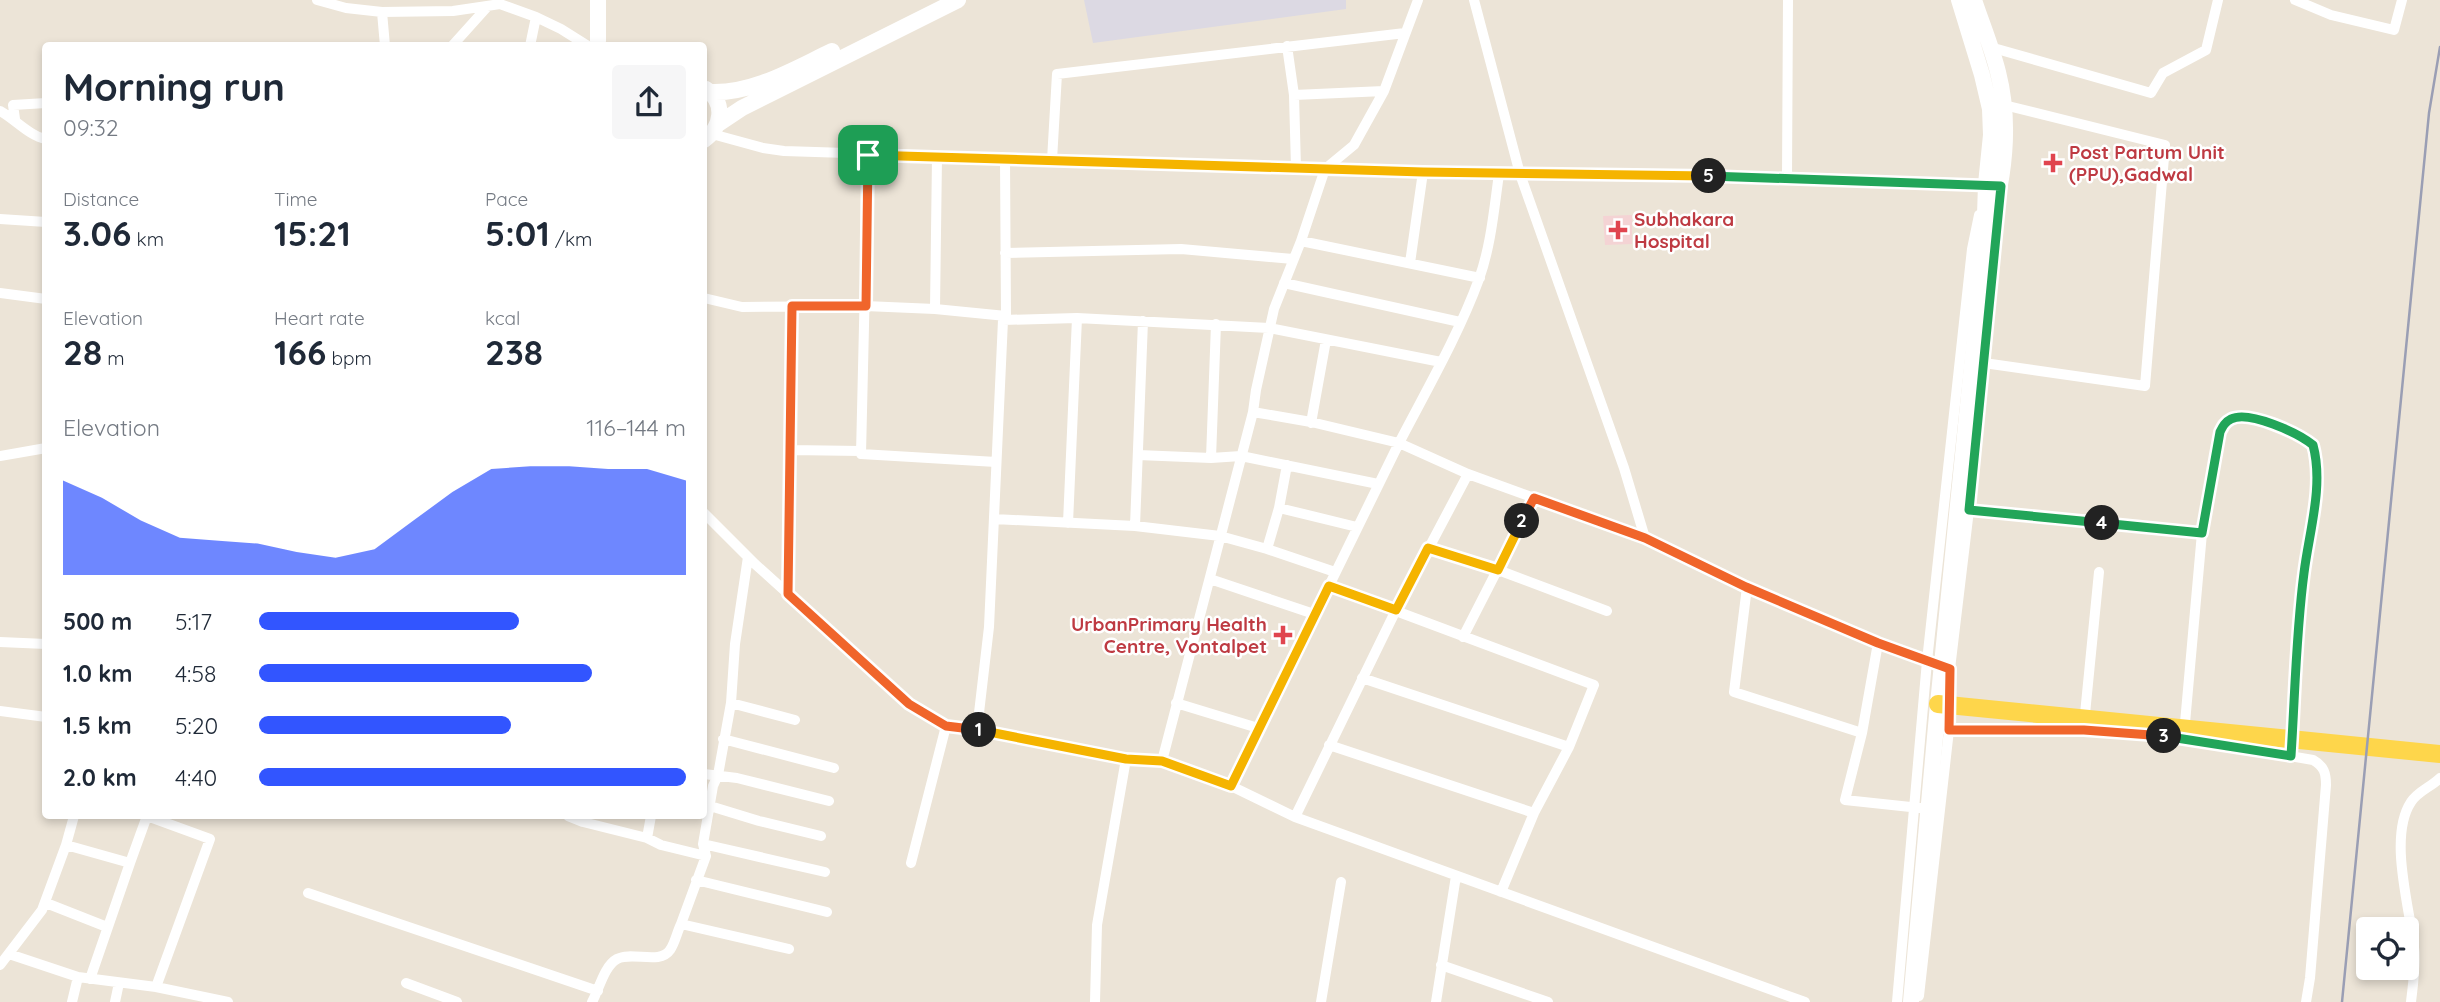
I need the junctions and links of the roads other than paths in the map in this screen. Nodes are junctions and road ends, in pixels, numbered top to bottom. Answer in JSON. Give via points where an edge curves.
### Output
{"nodes":[{"id":1,"x":317,"y":0,"type":"edge"},
{"id":2,"x":598,"y":0,"type":"edge"},
{"id":3,"x":936,"y":0,"type":"edge"},
{"id":4,"x":958,"y":0,"type":"edge"},
{"id":5,"x":1418,"y":0,"type":"edge"},
{"id":6,"x":1474,"y":0,"type":"edge"},
{"id":7,"x":1788,"y":0,"type":"edge"},
{"id":8,"x":1959,"y":0,"type":"edge"},
{"id":9,"x":1974,"y":0,"type":"edge"},
{"id":10,"x":2218,"y":0,"type":"edge"},
{"id":11,"x":2295,"y":0,"type":"edge"},
{"id":12,"x":2402,"y":0,"type":"edge"},
{"id":13,"x":498,"y":3,"type":"edge"},
{"id":14,"x":382,"y":12,"type":"junction"},
{"id":15,"x":536,"y":17,"type":"junction"},
{"id":16,"x":1405,"y":33,"type":"junction"},
{"id":17,"x":385,"y":42,"type":"edge"},
{"id":18,"x":456,"y":42,"type":"edge"},
{"id":19,"x":531,"y":42,"type":"edge"},
{"id":20,"x":592,"y":42,"type":"edge"},
{"id":21,"x":597,"y":42,"type":"edge"},
{"id":22,"x":1287,"y":47,"type":"junction"},
{"id":23,"x":1990,"y":47,"type":"junction"},
{"id":24,"x":707,"y":90,"type":"edge"},
{"id":25,"x":1384,"y":91,"type":"junction"},
{"id":26,"x":1294,"y":95,"type":"junction"},
{"id":27,"x":42,"y":103,"type":"edge"},
{"id":28,"x":2004,"y":105,"type":"junction"},
{"id":29,"x":0,"y":111,"type":"edge"},
{"id":30,"x":15,"y":119,"type":"junction"},
{"id":31,"x":711,"y":132,"type":"edge"},
{"id":32,"x":42,"y":138,"type":"edge"},
{"id":33,"x":868,"y":155,"type":"junction"},
{"id":34,"x":937,"y":157,"type":"junction"},
{"id":35,"x":1005,"y":159,"type":"junction"},
{"id":36,"x":1052,"y":160,"type":"junction"},
{"id":37,"x":1296,"y":168,"type":"junction"},
{"id":38,"x":1325,"y":169,"type":"junction"},
{"id":39,"x":1423,"y":172,"type":"junction"},
{"id":40,"x":1499,"y":174,"type":"junction"},
{"id":41,"x":1520,"y":174,"type":"junction"},
{"id":42,"x":1787,"y":177,"type":"junction"},
{"id":43,"x":1994,"y":185,"type":"junction"},
{"id":44,"x":0,"y":219,"type":"edge"},
{"id":45,"x":42,"y":222,"type":"edge"},
{"id":46,"x":1301,"y":241,"type":"junction"},
{"id":47,"x":1005,"y":253,"type":"junction"},
{"id":48,"x":1293,"y":259,"type":"junction"},
{"id":49,"x":1410,"y":263,"type":"junction"},
{"id":50,"x":1480,"y":278,"type":"junction"},
{"id":51,"x":1284,"y":283,"type":"junction"},
{"id":52,"x":0,"y":293,"type":"edge"},
{"id":53,"x":42,"y":298,"type":"edge"},
{"id":54,"x":707,"y":299,"type":"edge"},
{"id":55,"x":792,"y":306,"type":"junction"},
{"id":56,"x":866,"y":306,"type":"junction"},
{"id":57,"x":935,"y":309,"type":"junction"},
{"id":58,"x":1005,"y":318,"type":"junction"},
{"id":59,"x":1077,"y":318,"type":"junction"},
{"id":60,"x":1143,"y":321,"type":"junction"},
{"id":61,"x":1460,"y":322,"type":"junction"},
{"id":62,"x":1216,"y":324,"type":"junction"},
{"id":63,"x":1269,"y":328,"type":"junction"},
{"id":64,"x":1326,"y":340,"type":"junction"},
{"id":65,"x":1441,"y":362,"type":"junction"},
{"id":66,"x":1984,"y":363,"type":"junction"},
{"id":67,"x":1253,"y":412,"type":"junction"},
{"id":68,"x":1311,"y":423,"type":"junction"},
{"id":69,"x":1399,"y":443,"type":"junction"},
{"id":70,"x":42,"y":449,"type":"edge"},
{"id":71,"x":790,"y":450,"type":"junction"},
{"id":72,"x":861,"y":451,"type":"junction"},
{"id":73,"x":1138,"y":455,"type":"junction"},
{"id":74,"x":0,"y":456,"type":"edge"},
{"id":75,"x":1241,"y":456,"type":"junction"},
{"id":76,"x":1211,"y":458,"type":"junction"},
{"id":77,"x":996,"y":461,"type":"junction"},
{"id":78,"x":1287,"y":465,"type":"junction"},
{"id":79,"x":1468,"y":474,"type":"junction"},
{"id":80,"x":1378,"y":484,"type":"junction"},
{"id":81,"x":1534,"y":498,"type":"junction"},
{"id":82,"x":1279,"y":508,"type":"junction"},
{"id":83,"x":1969,"y":510,"type":"junction"},
{"id":84,"x":707,"y":516,"type":"edge"},
{"id":85,"x":994,"y":519,"type":"junction"},
{"id":86,"x":1068,"y":523,"type":"junction"},
{"id":87,"x":1135,"y":526,"type":"junction"},
{"id":88,"x":1357,"y":527,"type":"junction"},
{"id":89,"x":2202,"y":533,"type":"junction"},
{"id":90,"x":1220,"y":536,"type":"junction"},
{"id":91,"x":1645,"y":538,"type":"junction"},
{"id":92,"x":1428,"y":548,"type":"junction"},
{"id":93,"x":1267,"y":549,"type":"junction"},
{"id":94,"x":748,"y":557,"type":"junction"},
{"id":95,"x":1498,"y":570,"type":"junction"},
{"id":96,"x":1335,"y":572,"type":"junction"},
{"id":97,"x":2099,"y":572,"type":"dead end"},
{"id":98,"x":1210,"y":579,"type":"junction"},
{"id":99,"x":1329,"y":586,"type":"junction"},
{"id":100,"x":1746,"y":587,"type":"junction"},
{"id":101,"x":788,"y":594,"type":"junction"},
{"id":102,"x":1396,"y":610,"type":"junction"},
{"id":103,"x":1607,"y":611,"type":"dead end"},
{"id":104,"x":1314,"y":614,"type":"junction"},
{"id":105,"x":1462,"y":637,"type":"junction"},
{"id":106,"x":0,"y":642,"type":"edge"},
{"id":107,"x":42,"y":643,"type":"edge"},
{"id":108,"x":1878,"y":643,"type":"junction"},
{"id":109,"x":1927,"y":661,"type":"junction"},
{"id":110,"x":1950,"y":669,"type":"junction"},
{"id":111,"x":1362,"y":678,"type":"junction"},
{"id":112,"x":731,"y":703,"type":"junction"},
{"id":113,"x":1176,"y":703,"type":"junction"},
{"id":114,"x":1938,"y":704,"type":"junction"},
{"id":115,"x":0,"y":710,"type":"edge"},
{"id":116,"x":42,"y":715,"type":"edge"},
{"id":117,"x":795,"y":720,"type":"dead end"},
{"id":118,"x":946,"y":726,"type":"junction"},
{"id":119,"x":1258,"y":727,"type":"junction"},
{"id":120,"x":978,"y":730,"type":"junction"},
{"id":121,"x":1949,"y":730,"type":"junction"},
{"id":122,"x":2084,"y":730,"type":"junction"},
{"id":123,"x":1862,"y":733,"type":"junction"},
{"id":124,"x":2184,"y":737,"type":"junction"},
{"id":125,"x":723,"y":739,"type":"junction"},
{"id":126,"x":1329,"y":745,"type":"junction"},
{"id":127,"x":1569,"y":747,"type":"junction"},
{"id":128,"x":2440,"y":754,"type":"edge"},
{"id":129,"x":2291,"y":756,"type":"junction"},
{"id":130,"x":1126,"y":759,"type":"junction"},
{"id":131,"x":1162,"y":761,"type":"junction"},
{"id":132,"x":834,"y":768,"type":"dead end"},
{"id":133,"x":707,"y":774,"type":"edge"},
{"id":134,"x":718,"y":775,"type":"junction"},
{"id":135,"x":2438,"y":783,"type":"edge"},
{"id":136,"x":1231,"y":786,"type":"junction"},
{"id":137,"x":829,"y":801,"type":"dead end"},
{"id":138,"x":710,"y":806,"type":"junction"},
{"id":139,"x":1915,"y":808,"type":"junction"},
{"id":140,"x":1940,"y":810,"type":"junction"},
{"id":141,"x":1534,"y":813,"type":"junction"},
{"id":142,"x":1295,"y":817,"type":"junction"},
{"id":143,"x":73,"y":819,"type":"edge"},
{"id":144,"x":146,"y":819,"type":"edge"},
{"id":145,"x":155,"y":819,"type":"edge"},
{"id":146,"x":576,"y":819,"type":"edge"},
{"id":147,"x":651,"y":819,"type":"edge"},
{"id":148,"x":821,"y":836,"type":"dead end"},
{"id":149,"x":647,"y":838,"type":"junction"},
{"id":150,"x":703,"y":844,"type":"junction"},
{"id":151,"x":66,"y":845,"type":"junction"},
{"id":152,"x":706,"y":856,"type":"junction"},
{"id":153,"x":130,"y":863,"type":"junction"},
{"id":154,"x":911,"y":863,"type":"dead end"},
{"id":155,"x":825,"y":872,"type":"dead end"},
{"id":156,"x":1456,"y":876,"type":"junction"},
{"id":157,"x":696,"y":880,"type":"junction"},
{"id":158,"x":1341,"y":882,"type":"dead end"},
{"id":159,"x":1502,"y":892,"type":"junction"},
{"id":160,"x":308,"y":893,"type":"dead end"},
{"id":161,"x":46,"y":903,"type":"junction"},
{"id":162,"x":827,"y":912,"type":"dead end"},
{"id":163,"x":681,"y":924,"type":"junction"},
{"id":164,"x":107,"y":927,"type":"junction"},
{"id":165,"x":789,"y":949,"type":"dead end"},
{"id":166,"x":9,"y":954,"type":"junction"},
{"id":167,"x":0,"y":965,"type":"edge"},
{"id":168,"x":1441,"y":965,"type":"junction"},
{"id":169,"x":78,"y":977,"type":"junction"},
{"id":170,"x":90,"y":979,"type":"junction"},
{"id":171,"x":119,"y":983,"type":"junction"},
{"id":172,"x":406,"y":983,"type":"dead end"},
{"id":173,"x":156,"y":987,"type":"junction"},
{"id":174,"x":598,"y":990,"type":"junction"},
{"id":175,"x":195,"y":999,"type":"edge"},
{"id":176,"x":72,"y":1002,"type":"edge"},
{"id":177,"x":115,"y":1002,"type":"edge"},
{"id":178,"x":228,"y":1002,"type":"edge"},
{"id":179,"x":457,"y":1002,"type":"edge"},
{"id":180,"x":592,"y":1002,"type":"edge"},
{"id":181,"x":1094,"y":1002,"type":"edge"},
{"id":182,"x":1321,"y":1002,"type":"edge"},
{"id":183,"x":1436,"y":1002,"type":"edge"},
{"id":184,"x":1548,"y":1002,"type":"edge"},
{"id":185,"x":1805,"y":1002,"type":"edge"},
{"id":186,"x":1897,"y":1002,"type":"edge"},
{"id":187,"x":1911,"y":1002,"type":"edge"},
{"id":188,"x":1918,"y":1002,"type":"edge"},
{"id":189,"x":2305,"y":1002,"type":"edge"},
{"id":190,"x":2411,"y":1002,"type":"edge"}],
"edges":[{"from":1,"to":14,"type":"street"},
{"from":2,"to":21,"type":"main road"},
{"from":3,"to":24,"type":"main road","via":[[757,85],[725,92]]},
{"from":4,"to":31,"type":"main road","via":[[742,108]]},
{"from":5,"to":16,"type":"street"},
{"from":6,"to":41,"type":"street"},
{"from":7,"to":42,"type":"street"},
{"from":8,"to":43,"type":"main road","via":[[1990,109]]},
{"from":9,"to":23,"type":"main road"},
{"from":10,"to":23,"type":"street","via":[[2206,50],[2163,73],[2151,93]]},
{"from":11,"to":12,"type":"street","via":[[2330,15],[2394,30]]},
{"from":13,"to":14,"type":"street","via":[[453,11]]},
{"from":13,"to":15,"type":"street"},
{"from":13,"to":18,"type":"street"},
{"from":14,"to":17,"type":"street"},
{"from":15,"to":19,"type":"street"},
{"from":15,"to":20,"type":"street"},
{"from":16,"to":22,"type":"street"},
{"from":16,"to":25,"type":"street"},
{"from":22,"to":26,"type":"street"},
{"from":22,"to":36,"type":"street","via":[[1057,74]]},
{"from":23,"to":28,"type":"main road"},
{"from":24,"to":31,"type":"main road","via":[[720,112]]},
{"from":25,"to":26,"type":"street"},
{"from":25,"to":38,"type":"street","via":[[1354,145]]},
{"from":26,"to":37,"type":"street"},
{"from":27,"to":30,"type":"street","via":[[13,105]]},
{"from":28,"to":43,"type":"main road","via":[[2006,134]]},
{"from":28,"to":66,"type":"street","via":[[2165,145],[2145,386]]},
{"from":29,"to":30,"type":"street"},
{"from":30,"to":32,"type":"street"},
{"from":31,"to":33,"type":"street","via":[[763,148]]},
{"from":33,"to":34,"type":"street"},
{"from":33,"to":56,"type":"street"},
{"from":34,"to":35,"type":"street"},
{"from":34,"to":57,"type":"street"},
{"from":35,"to":36,"type":"street"},
{"from":35,"to":47,"type":"street"},
{"from":36,"to":37,"type":"street"},
{"from":37,"to":38,"type":"street"},
{"from":38,"to":39,"type":"street"},
{"from":38,"to":46,"type":"street"},
{"from":39,"to":40,"type":"street"},
{"from":39,"to":49,"type":"street"},
{"from":40,"to":41,"type":"street"},
{"from":40,"to":50,"type":"street"},
{"from":41,"to":42,"type":"street"},
{"from":41,"to":91,"type":"street"},
{"from":42,"to":43,"type":"street"},
{"from":43,"to":66,"type":"street"},
{"from":43,"to":109,"type":"street","via":[[1972,249]]},
{"from":43,"to":114,"type":"main road"},
{"from":44,"to":45,"type":"street"},
{"from":46,"to":48,"type":"street"},
{"from":46,"to":49,"type":"street"},
{"from":47,"to":48,"type":"street","via":[[1181,249]]},
{"from":47,"to":58,"type":"street"},
{"from":48,"to":51,"type":"street"},
{"from":49,"to":50,"type":"street"},
{"from":50,"to":61,"type":"street"},
{"from":51,"to":61,"type":"street"},
{"from":51,"to":63,"type":"street"},
{"from":52,"to":53,"type":"street"},
{"from":54,"to":55,"type":"street","via":[[742,307]]},
{"from":55,"to":56,"type":"street"},
{"from":55,"to":71,"type":"street"},
{"from":56,"to":57,"type":"street"},
{"from":56,"to":72,"type":"street"},
{"from":57,"to":58,"type":"street"},
{"from":58,"to":59,"type":"street"},
{"from":58,"to":77,"type":"street"},
{"from":59,"to":60,"type":"street"},
{"from":59,"to":86,"type":"street"},
{"from":60,"to":62,"type":"street"},
{"from":60,"to":73,"type":"street"},
{"from":61,"to":65,"type":"street"},
{"from":62,"to":63,"type":"street"},
{"from":62,"to":76,"type":"street"},
{"from":63,"to":64,"type":"street"},
{"from":63,"to":67,"type":"street"},
{"from":64,"to":65,"type":"street"},
{"from":64,"to":68,"type":"street"},
{"from":65,"to":69,"type":"street"},
{"from":66,"to":83,"type":"street"},
{"from":67,"to":68,"type":"street"},
{"from":67,"to":75,"type":"street"},
{"from":68,"to":69,"type":"street"},
{"from":69,"to":79,"type":"street"},
{"from":69,"to":80,"type":"street"},
{"from":70,"to":74,"type":"street"},
{"from":71,"to":72,"type":"street"},
{"from":71,"to":101,"type":"street"},
{"from":72,"to":77,"type":"street"},
{"from":73,"to":76,"type":"street"},
{"from":73,"to":87,"type":"street"},
{"from":75,"to":76,"type":"street"},
{"from":75,"to":78,"type":"street"},
{"from":75,"to":90,"type":"street"},
{"from":77,"to":85,"type":"street"},
{"from":78,"to":80,"type":"street"},
{"from":78,"to":82,"type":"street"},
{"from":79,"to":81,"type":"street"},
{"from":79,"to":92,"type":"street"},
{"from":80,"to":88,"type":"street"},
{"from":81,"to":91,"type":"street"},
{"from":81,"to":95,"type":"street"},
{"from":82,"to":88,"type":"street"},
{"from":82,"to":93,"type":"street"},
{"from":83,"to":89,"type":"street"},
{"from":83,"to":110,"type":"street"},
{"from":84,"to":94,"type":"street"},
{"from":85,"to":86,"type":"street"},
{"from":85,"to":120,"type":"street"},
{"from":86,"to":87,"type":"street"},
{"from":87,"to":90,"type":"street"},
{"from":88,"to":96,"type":"street"},
{"from":89,"to":124,"type":"street"},
{"from":89,"to":129,"type":"street","via":[[2225,423],[2242,417],[2292,431],[2313,445],[2315,491],[2300,613]]},
{"from":90,"to":93,"type":"street"},
{"from":90,"to":98,"type":"street"},
{"from":91,"to":100,"type":"street"},
{"from":92,"to":95,"type":"street"},
{"from":92,"to":102,"type":"street"},
{"from":93,"to":96,"type":"street"},
{"from":94,"to":101,"type":"street"},
{"from":94,"to":112,"type":"street"},
{"from":95,"to":103,"type":"street"},
{"from":95,"to":105,"type":"street"},
{"from":96,"to":99,"type":"street"},
{"from":97,"to":122,"type":"street"},
{"from":98,"to":104,"type":"street"},
{"from":98,"to":113,"type":"street"},
{"from":99,"to":102,"type":"street"},
{"from":99,"to":104,"type":"street"},
{"from":100,"to":108,"type":"street"},
{"from":100,"to":123,"type":"street","via":[[1734,692]]},
{"from":101,"to":118,"type":"street","via":[[909,704]]},
{"from":102,"to":105,"type":"street"},
{"from":102,"to":111,"type":"street"},
{"from":104,"to":119,"type":"street"},
{"from":105,"to":127,"type":"street","via":[[1594,685]]},
{"from":106,"to":107,"type":"street"},
{"from":108,"to":109,"type":"street"},
{"from":108,"to":123,"type":"street"},
{"from":109,"to":110,"type":"street"},
{"from":109,"to":139,"type":"street"},
{"from":110,"to":121,"type":"street"},
{"from":111,"to":126,"type":"street"},
{"from":111,"to":127,"type":"street"},
{"from":112,"to":117,"type":"street"},
{"from":112,"to":125,"type":"street"},
{"from":113,"to":119,"type":"street"},
{"from":113,"to":131,"type":"street"},
{"from":114,"to":128,"type":"main road"},
{"from":114,"to":187,"type":"main road"},
{"from":115,"to":116,"type":"street"},
{"from":118,"to":120,"type":"street"},
{"from":118,"to":154,"type":"street"},
{"from":119,"to":136,"type":"street"},
{"from":120,"to":130,"type":"street"},
{"from":121,"to":122,"type":"street"},
{"from":121,"to":140,"type":"street"},
{"from":122,"to":124,"type":"street"},
{"from":123,"to":139,"type":"street","via":[[1845,800]]},
{"from":124,"to":129,"type":"street"},
{"from":125,"to":132,"type":"street"},
{"from":125,"to":134,"type":"street"},
{"from":126,"to":141,"type":"street"},
{"from":126,"to":142,"type":"street"},
{"from":127,"to":141,"type":"street"},
{"from":129,"to":189,"type":"street","via":[[2313,760],[2326,774]]},
{"from":130,"to":131,"type":"street"},
{"from":130,"to":181,"type":"street","via":[[1097,925]]},
{"from":131,"to":136,"type":"street"},
{"from":133,"to":134,"type":"street"},
{"from":134,"to":137,"type":"street"},
{"from":134,"to":138,"type":"street"},
{"from":135,"to":190,"type":"street","via":[[2412,799],[2403,825],[2403,888],[2414,962]]},
{"from":136,"to":142,"type":"street"},
{"from":138,"to":148,"type":"street"},
{"from":138,"to":150,"type":"street"},
{"from":139,"to":140,"type":"street"},
{"from":139,"to":186,"type":"street"},
{"from":140,"to":188,"type":"street"},
{"from":141,"to":159,"type":"street"},
{"from":142,"to":156,"type":"street"},
{"from":143,"to":151,"type":"street"},
{"from":144,"to":153,"type":"street"},
{"from":145,"to":173,"type":"street","via":[[210,839]]},
{"from":146,"to":149,"type":"street"},
{"from":147,"to":149,"type":"street"},
{"from":149,"to":152,"type":"street"},
{"from":150,"to":152,"type":"street"},
{"from":150,"to":155,"type":"street"},
{"from":151,"to":153,"type":"street"},
{"from":151,"to":161,"type":"street"},
{"from":152,"to":157,"type":"street"},
{"from":153,"to":164,"type":"street"},
{"from":156,"to":159,"type":"street"},
{"from":156,"to":168,"type":"street"},
{"from":157,"to":162,"type":"street"},
{"from":157,"to":163,"type":"street"},
{"from":158,"to":182,"type":"street"},
{"from":159,"to":185,"type":"street"},
{"from":160,"to":174,"type":"street"},
{"from":161,"to":164,"type":"street"},
{"from":161,"to":166,"type":"street"},
{"from":163,"to":165,"type":"street"},
{"from":163,"to":174,"type":"street","via":[[670,952],[616,960]]},
{"from":164,"to":170,"type":"street"},
{"from":166,"to":167,"type":"street"},
{"from":166,"to":169,"type":"street"},
{"from":168,"to":183,"type":"street"},
{"from":168,"to":184,"type":"street"},
{"from":169,"to":170,"type":"street"},
{"from":169,"to":176,"type":"street"},
{"from":170,"to":171,"type":"street"},
{"from":171,"to":173,"type":"street"},
{"from":171,"to":177,"type":"street"},
{"from":172,"to":179,"type":"street"},
{"from":173,"to":175,"type":"street"},
{"from":174,"to":180,"type":"street"},
{"from":175,"to":178,"type":"street"}]}
